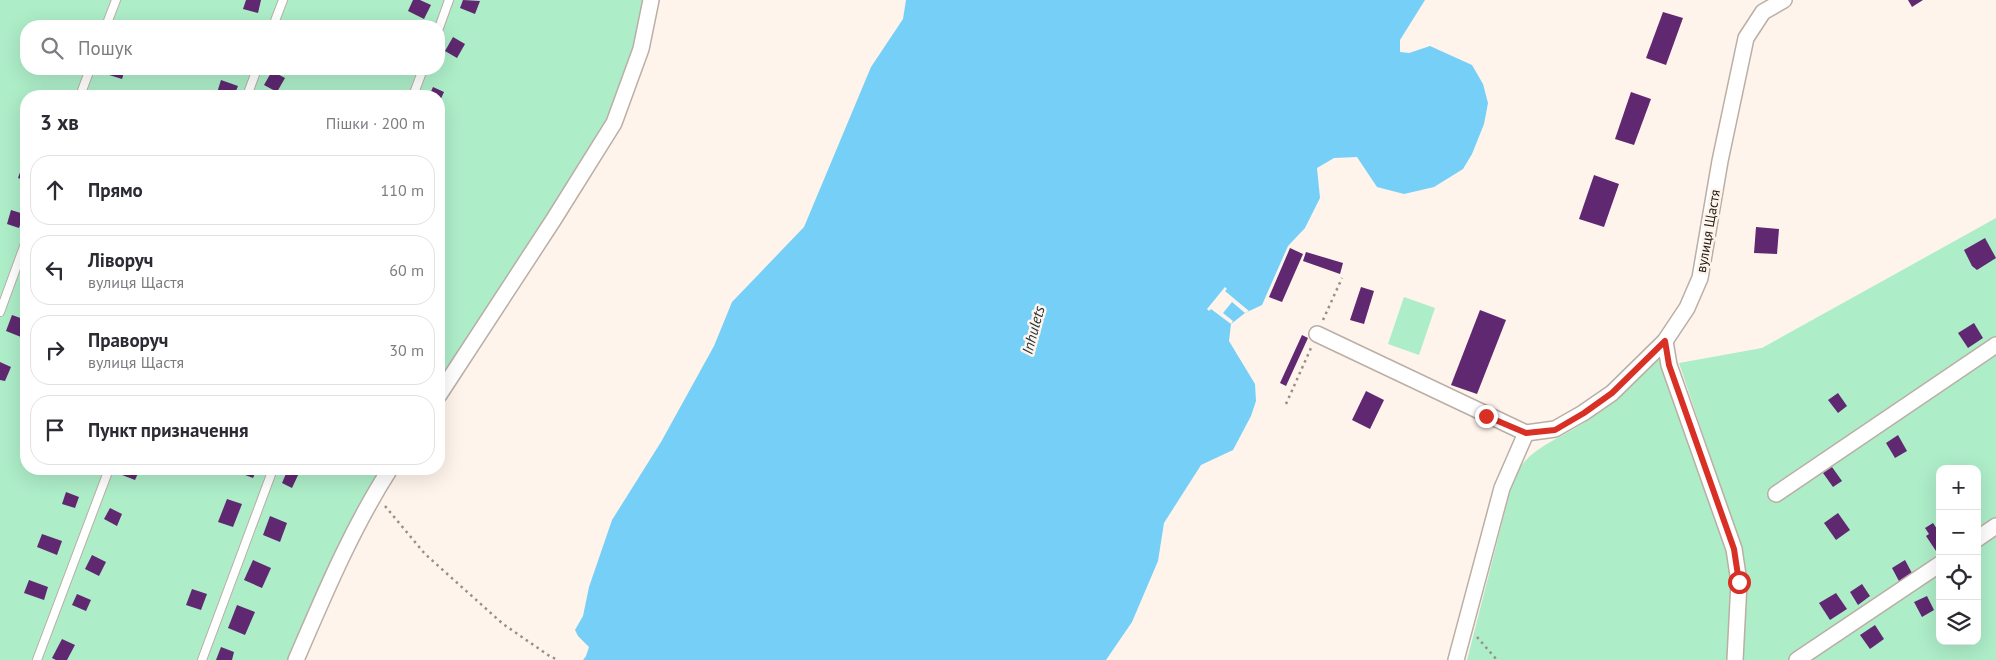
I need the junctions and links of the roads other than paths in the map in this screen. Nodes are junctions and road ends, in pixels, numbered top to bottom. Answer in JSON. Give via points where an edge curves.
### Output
{"nodes":[{"id":1,"x":116,"y":0,"type":"edge"},
{"id":2,"x":283,"y":0,"type":"edge"},
{"id":3,"x":449,"y":0,"type":"edge"},
{"id":4,"x":651,"y":0,"type":"edge"},
{"id":5,"x":1784,"y":0,"type":"edge"},
{"id":6,"x":108,"y":20,"type":"edge"},
{"id":7,"x":275,"y":20,"type":"edge"},
{"id":8,"x":442,"y":20,"type":"edge"},
{"id":9,"x":88,"y":75,"type":"edge"},
{"id":10,"x":255,"y":75,"type":"edge"},
{"id":11,"x":421,"y":75,"type":"edge"},
{"id":12,"x":82,"y":90,"type":"edge"},
{"id":13,"x":249,"y":90,"type":"edge"},
{"id":14,"x":415,"y":90,"type":"edge"},
{"id":15,"x":20,"y":257,"type":"edge"},
{"id":16,"x":0,"y":312,"type":"edge"},
{"id":17,"x":1317,"y":334,"type":"dead end"},
{"id":18,"x":1665,"y":341,"type":"junction"},
{"id":19,"x":1996,"y":345,"type":"edge"},
{"id":20,"x":445,"y":386,"type":"edge"},
{"id":21,"x":1526,"y":433,"type":"junction"},
{"id":22,"x":106,"y":475,"type":"edge"},
{"id":23,"x":272,"y":475,"type":"edge"},
{"id":24,"x":386,"y":475,"type":"edge"},
{"id":25,"x":1776,"y":494,"type":"dead end"},
{"id":26,"x":1996,"y":526,"type":"edge"},
{"id":27,"x":1981,"y":536,"type":"edge"},
{"id":28,"x":1936,"y":567,"type":"edge"},
{"id":29,"x":38,"y":660,"type":"edge"},
{"id":30,"x":202,"y":660,"type":"edge"},
{"id":31,"x":296,"y":660,"type":"edge"},
{"id":32,"x":1456,"y":660,"type":"edge"},
{"id":33,"x":1735,"y":660,"type":"edge"},
{"id":34,"x":1797,"y":660,"type":"edge"}],
"edges":[{"from":1,"to":6,"type":"lane"},
{"from":2,"to":7,"type":"lane"},
{"from":3,"to":8,"type":"lane"},
{"from":4,"to":20,"type":"street","via":[[641,49],[614,123]]},
{"from":5,"to":18,"type":"street","name":"вулиця Щастя","via":[[1763,12],[1746,38],[1700,278]]},
{"from":9,"to":12,"type":"lane"},
{"from":10,"to":13,"type":"lane"},
{"from":11,"to":14,"type":"lane"},
{"from":15,"to":16,"type":"lane"},
{"from":17,"to":21,"type":"street"},
{"from":18,"to":21,"type":"street","name":"вулиця Щастя","via":[[1612,393],[1584,413],[1555,430]]},
{"from":18,"to":33,"type":"street","via":[[1669,365],[1734,549],[1739,582]]},
{"from":19,"to":25,"type":"street"},
{"from":21,"to":32,"type":"street","via":[[1502,488]]},
{"from":22,"to":29,"type":"lane"},
{"from":23,"to":30,"type":"lane"},
{"from":24,"to":31,"type":"street","via":[[328,586]]},
{"from":26,"to":27,"type":"street"},
{"from":28,"to":34,"type":"street"}]}
